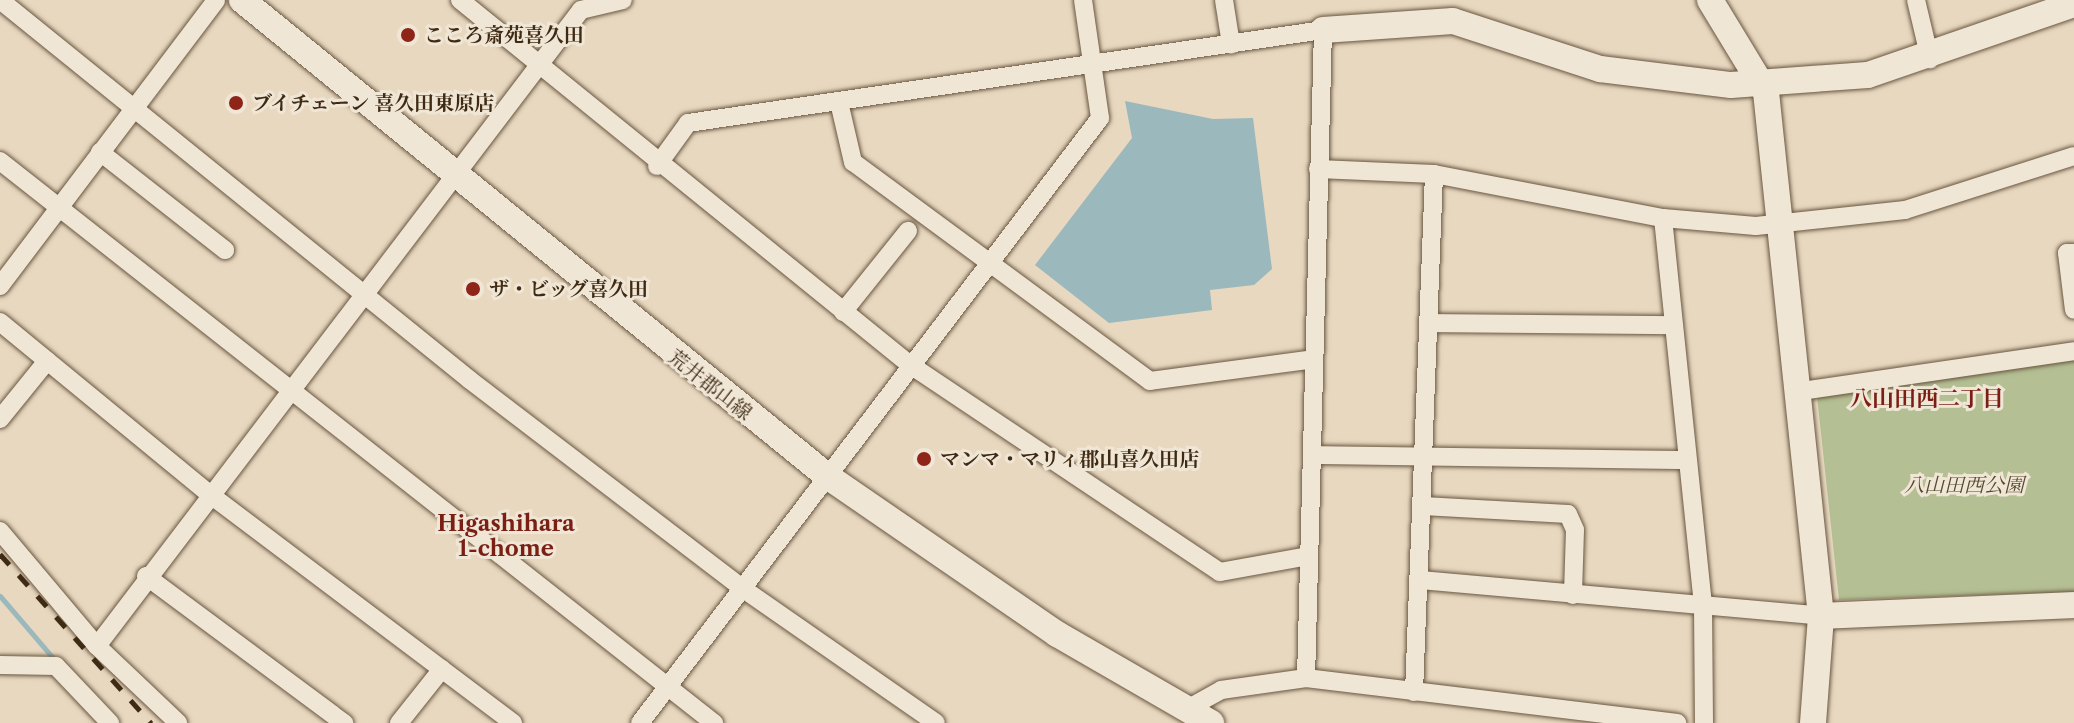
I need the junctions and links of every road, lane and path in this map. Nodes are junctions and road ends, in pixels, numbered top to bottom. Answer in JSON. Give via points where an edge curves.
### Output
{"nodes":[{"id":1,"x":0,"y":0,"type":"edge"},
{"id":2,"x":216,"y":0,"type":"edge"},
{"id":3,"x":242,"y":0,"type":"edge"},
{"id":4,"x":460,"y":0,"type":"edge"},
{"id":5,"x":623,"y":0,"type":"edge"},
{"id":6,"x":1083,"y":0,"type":"edge"},
{"id":7,"x":1224,"y":0,"type":"edge"},
{"id":8,"x":1710,"y":0,"type":"edge"},
{"id":9,"x":1916,"y":0,"type":"edge"},
{"id":10,"x":2074,"y":4,"type":"edge"},
{"id":11,"x":1323,"y":30,"type":"junction"},
{"id":12,"x":1231,"y":44,"type":"junction"},
{"id":13,"x":1930,"y":59,"type":"junction"},
{"id":14,"x":537,"y":63,"type":"junction"},
{"id":15,"x":1092,"y":64,"type":"junction"},
{"id":16,"x":1764,"y":83,"type":"junction"},
{"id":17,"x":839,"y":102,"type":"junction"},
{"id":18,"x":133,"y":107,"type":"junction"},
{"id":19,"x":100,"y":152,"type":"junction"},
{"id":20,"x":2074,"y":156,"type":"edge"},
{"id":21,"x":0,"y":161,"type":"edge"},
{"id":22,"x":657,"y":166,"type":"junction"},
{"id":23,"x":1318,"y":169,"type":"junction"},
{"id":24,"x":451,"y":174,"type":"junction"},
{"id":25,"x":1434,"y":174,"type":"junction"},
{"id":26,"x":58,"y":210,"type":"junction"},
{"id":27,"x":1663,"y":218,"type":"junction"},
{"id":28,"x":1783,"y":225,"type":"junction"},
{"id":29,"x":908,"y":231,"type":"dead end"},
{"id":30,"x":225,"y":250,"type":"dead end"},
{"id":31,"x":2074,"y":253,"type":"edge"},
{"id":32,"x":992,"y":258,"type":"junction"},
{"id":33,"x":0,"y":286,"type":"edge"},
{"id":34,"x":363,"y":295,"type":"junction"},
{"id":35,"x":2074,"y":310,"type":"edge"},
{"id":36,"x":843,"y":312,"type":"junction"},
{"id":37,"x":0,"y":322,"type":"edge"},
{"id":38,"x":1430,"y":323,"type":"junction"},
{"id":39,"x":1672,"y":325,"type":"junction"},
{"id":40,"x":2074,"y":351,"type":"edge"},
{"id":41,"x":1314,"y":359,"type":"junction"},
{"id":42,"x":47,"y":361,"type":"junction"},
{"id":43,"x":909,"y":364,"type":"junction"},
{"id":44,"x":288,"y":390,"type":"junction"},
{"id":45,"x":1801,"y":391,"type":"junction"},
{"id":46,"x":0,"y":419,"type":"edge"},
{"id":47,"x":1312,"y":455,"type":"junction"},
{"id":48,"x":1425,"y":457,"type":"junction"},
{"id":49,"x":1687,"y":460,"type":"junction"},
{"id":50,"x":827,"y":476,"type":"junction"},
{"id":51,"x":208,"y":493,"type":"junction"},
{"id":52,"x":1423,"y":506,"type":"junction"},
{"id":53,"x":0,"y":531,"type":"edge"},
{"id":54,"x":1309,"y":556,"type":"junction"},
{"id":55,"x":146,"y":576,"type":"junction"},
{"id":56,"x":1421,"y":580,"type":"junction"},
{"id":57,"x":742,"y":588,"type":"junction"},
{"id":58,"x":1573,"y":595,"type":"junction"},
{"id":59,"x":2074,"y":605,"type":"edge"},
{"id":60,"x":1703,"y":607,"type":"junction"},
{"id":61,"x":1821,"y":616,"type":"junction"},
{"id":62,"x":97,"y":646,"type":"junction"},
{"id":63,"x":0,"y":665,"type":"edge"},
{"id":64,"x":442,"y":669,"type":"junction"},
{"id":65,"x":1306,"y":678,"type":"junction"},
{"id":66,"x":668,"y":687,"type":"junction"},
{"id":67,"x":1414,"y":692,"type":"junction"},
{"id":68,"x":1187,"y":709,"type":"junction"},
{"id":69,"x":110,"y":723,"type":"edge"},
{"id":70,"x":178,"y":723,"type":"edge"},
{"id":71,"x":344,"y":723,"type":"edge"},
{"id":72,"x":399,"y":723,"type":"edge"},
{"id":73,"x":513,"y":723,"type":"edge"},
{"id":74,"x":640,"y":723,"type":"edge"},
{"id":75,"x":714,"y":723,"type":"edge"},
{"id":76,"x":936,"y":723,"type":"edge"},
{"id":77,"x":1211,"y":723,"type":"edge"},
{"id":78,"x":1677,"y":723,"type":"edge"},
{"id":79,"x":1704,"y":723,"type":"edge"},
{"id":80,"x":1813,"y":723,"type":"edge"}],
"edges":[{"from":1,"to":18,"type":"street"},
{"from":2,"to":18,"type":"street"},
{"from":3,"to":24,"type":"street","name":"荒井郡山線"},
{"from":4,"to":14,"type":"street"},
{"from":5,"to":14,"type":"street","via":[[581,10]]},
{"from":6,"to":15,"type":"street"},
{"from":7,"to":12,"type":"street"},
{"from":8,"to":16,"type":"street"},
{"from":9,"to":13,"type":"street"},
{"from":10,"to":13,"type":"street"},
{"from":11,"to":12,"type":"street"},
{"from":11,"to":16,"type":"street","via":[[1453,21],[1624,74]]},
{"from":11,"to":23,"type":"street"},
{"from":12,"to":15,"type":"street"},
{"from":13,"to":16,"type":"street","via":[[1836,80]]},
{"from":14,"to":22,"type":"street"},
{"from":14,"to":24,"type":"street"},
{"from":15,"to":17,"type":"street"},
{"from":15,"to":32,"type":"street","via":[[1100,118]]},
{"from":16,"to":28,"type":"street"},
{"from":17,"to":22,"type":"street","via":[[688,123]]},
{"from":17,"to":32,"type":"street","via":[[849,158]]},
{"from":18,"to":19,"type":"street"},
{"from":18,"to":34,"type":"street"},
{"from":19,"to":26,"type":"street"},
{"from":19,"to":30,"type":"street"},
{"from":20,"to":28,"type":"street","via":[[1967,196]]},
{"from":21,"to":26,"type":"street"},
{"from":22,"to":36,"type":"street"},
{"from":23,"to":25,"type":"street"},
{"from":23,"to":41,"type":"street"},
{"from":24,"to":34,"type":"street"},
{"from":24,"to":50,"type":"street","name":"荒井郡山線"},
{"from":25,"to":27,"type":"street"},
{"from":25,"to":38,"type":"street"},
{"from":26,"to":33,"type":"street"},
{"from":26,"to":44,"type":"street"},
{"from":27,"to":28,"type":"street"},
{"from":27,"to":39,"type":"street"},
{"from":28,"to":45,"type":"street"},
{"from":29,"to":36,"type":"street"},
{"from":31,"to":35,"type":"street","via":[[2067,253]]},
{"from":32,"to":41,"type":"street","via":[[1150,381]]},
{"from":32,"to":43,"type":"street"},
{"from":34,"to":44,"type":"street"},
{"from":34,"to":57,"type":"street"},
{"from":36,"to":43,"type":"street"},
{"from":37,"to":42,"type":"street"},
{"from":38,"to":39,"type":"street"},
{"from":38,"to":48,"type":"street"},
{"from":39,"to":49,"type":"street"},
{"from":40,"to":45,"type":"street"},
{"from":41,"to":47,"type":"street"},
{"from":42,"to":46,"type":"street"},
{"from":42,"to":51,"type":"street"},
{"from":43,"to":50,"type":"street"},
{"from":43,"to":54,"type":"street","via":[[1220,572]]},
{"from":44,"to":51,"type":"street"},
{"from":44,"to":66,"type":"street"},
{"from":45,"to":61,"type":"street"},
{"from":47,"to":48,"type":"street"},
{"from":47,"to":54,"type":"street"},
{"from":48,"to":49,"type":"street"},
{"from":48,"to":52,"type":"street"},
{"from":49,"to":60,"type":"street"},
{"from":50,"to":57,"type":"street"},
{"from":50,"to":68,"type":"street","name":"荒井郡山線","via":[[1031,618]]},
{"from":51,"to":55,"type":"street"},
{"from":51,"to":64,"type":"street"},
{"from":52,"to":56,"type":"street"},
{"from":52,"to":58,"type":"street","via":[[1568,514],[1575,530]]},
{"from":53,"to":62,"type":"street"},
{"from":54,"to":65,"type":"street"},
{"from":55,"to":62,"type":"street"},
{"from":55,"to":71,"type":"street"},
{"from":56,"to":58,"type":"street"},
{"from":56,"to":67,"type":"street"},
{"from":57,"to":66,"type":"street"},
{"from":57,"to":76,"type":"street"},
{"from":58,"to":60,"type":"street"},
{"from":59,"to":61,"type":"street"},
{"from":60,"to":61,"type":"street"},
{"from":60,"to":79,"type":"street"},
{"from":61,"to":80,"type":"street"},
{"from":62,"to":70,"type":"street"},
{"from":63,"to":69,"type":"street","via":[[56,666]]},
{"from":64,"to":72,"type":"street"},
{"from":64,"to":73,"type":"street"},
{"from":65,"to":67,"type":"street"},
{"from":65,"to":68,"type":"street","via":[[1221,690]]},
{"from":66,"to":74,"type":"street"},
{"from":66,"to":75,"type":"street"},
{"from":67,"to":78,"type":"street"},
{"from":68,"to":77,"type":"street","name":"荒井郡山線"}]}
